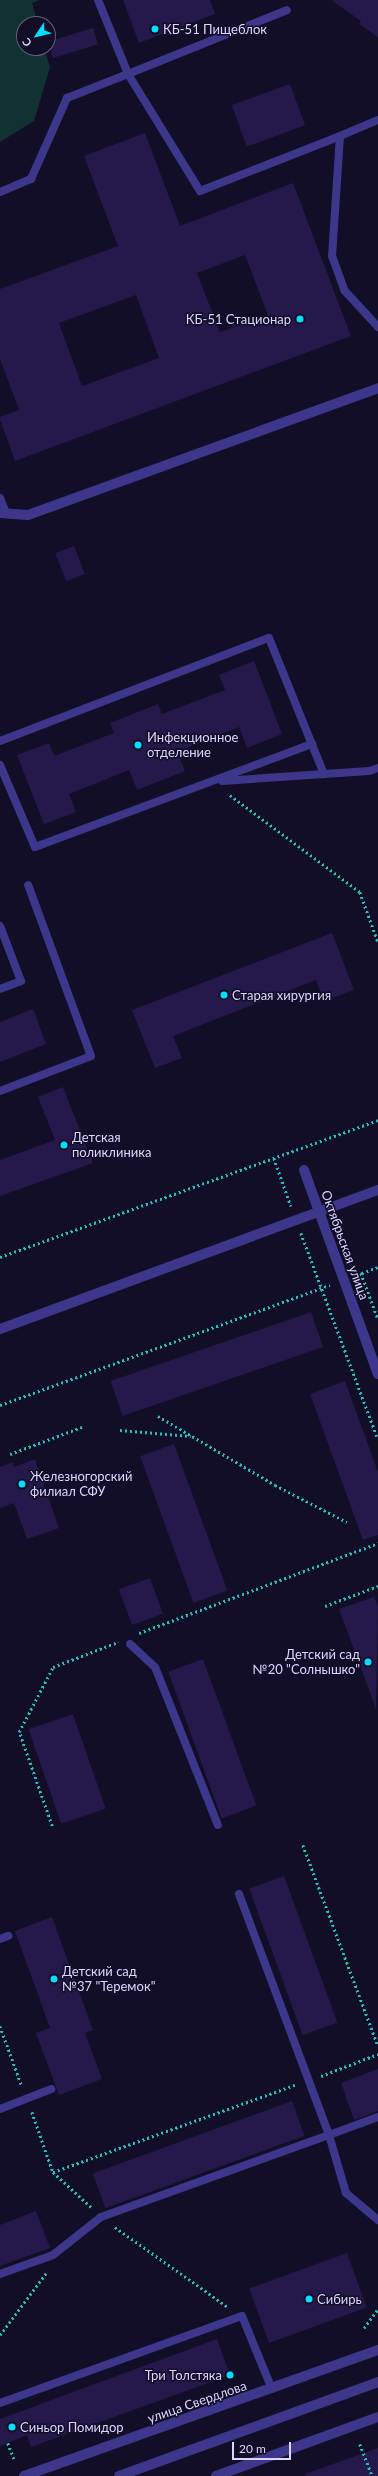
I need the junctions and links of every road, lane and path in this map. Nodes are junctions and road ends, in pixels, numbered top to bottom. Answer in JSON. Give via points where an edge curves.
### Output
{"nodes":[{"id":1,"x":98,"y":0,"type":"edge"},
{"id":2,"x":287,"y":10,"type":"dead end"},
{"id":3,"x":128,"y":74,"type":"junction"},
{"id":4,"x":378,"y":120,"type":"edge"},
{"id":5,"x":340,"y":136,"type":"junction"},
{"id":6,"x":0,"y":192,"type":"edge"},
{"id":7,"x":378,"y":327,"type":"edge"},
{"id":8,"x":378,"y":388,"type":"edge"},
{"id":9,"x":0,"y":498,"type":"edge"},
{"id":10,"x":3,"y":513,"type":"edge"},
{"id":11,"x":0,"y":741,"type":"edge"},
{"id":12,"x":312,"y":744,"type":"junction"},
{"id":13,"x":0,"y":765,"type":"edge"},
{"id":14,"x":378,"y":768,"type":"edge"},
{"id":15,"x":324,"y":774,"type":"junction"},
{"id":16,"x":212,"y":781,"type":"junction"},
{"id":17,"x":28,"y":885,"type":"dead end"},
{"id":18,"x":0,"y":926,"type":"edge"},
{"id":19,"x":378,"y":942,"type":"edge"},
{"id":20,"x":0,"y":989,"type":"edge"},
{"id":21,"x":0,"y":1092,"type":"edge"},
{"id":22,"x":378,"y":1120,"type":"edge"},
{"id":23,"x":274,"y":1158,"type":"junction"},
{"id":24,"x":304,"y":1170,"type":"dead end"},
{"id":25,"x":378,"y":1190,"type":"edge"},
{"id":26,"x":319,"y":1212,"type":"junction"},
{"id":27,"x":297,"y":1220,"type":"junction"},
{"id":28,"x":0,"y":1257,"type":"edge"},
{"id":29,"x":378,"y":1267,"type":"edge"},
{"id":30,"x":361,"y":1273,"type":"junction"},
{"id":31,"x":344,"y":1280,"type":"junction"},
{"id":32,"x":322,"y":1288,"type":"junction"},
{"id":33,"x":378,"y":1319,"type":"edge"},
{"id":34,"x":0,"y":1329,"type":"edge"},
{"id":35,"x":378,"y":1374,"type":"edge"},
{"id":36,"x":0,"y":1405,"type":"edge"},
{"id":37,"x":158,"y":1416,"type":"dead end"},
{"id":38,"x":82,"y":1428,"type":"dead end"},
{"id":39,"x":120,"y":1430,"type":"dead end"},
{"id":40,"x":193,"y":1436,"type":"junction"},
{"id":41,"x":378,"y":1439,"type":"edge"},
{"id":42,"x":10,"y":1454,"type":"dead end"},
{"id":43,"x":347,"y":1522,"type":"dead end"},
{"id":44,"x":378,"y":1543,"type":"edge"},
{"id":45,"x":378,"y":1586,"type":"edge"},
{"id":46,"x":325,"y":1606,"type":"dead end"},
{"id":47,"x":134,"y":1635,"type":"dead end"},
{"id":48,"x":126,"y":1642,"type":"joint"},
{"id":49,"x":218,"y":1825,"type":"dead end"},
{"id":50,"x":52,"y":1826,"type":"dead end"},
{"id":51,"x":303,"y":1845,"type":"dead end"},
{"id":52,"x":238,"y":1894,"type":"dead end"},
{"id":53,"x":8,"y":1936,"type":"dead end"},
{"id":54,"x":0,"y":1940,"type":"edge"},
{"id":55,"x":0,"y":2026,"type":"edge"},
{"id":56,"x":378,"y":2046,"type":"edge"},
{"id":57,"x":378,"y":2054,"type":"edge"},
{"id":58,"x":309,"y":2080,"type":"junction"},
{"id":59,"x":51,"y":2089,"type":"dead end"},
{"id":60,"x":27,"y":2098,"type":"junction"},
{"id":61,"x":0,"y":2109,"type":"edge"},
{"id":62,"x":378,"y":2117,"type":"edge"},
{"id":63,"x":329,"y":2135,"type":"junction"},
{"id":64,"x":53,"y":2172,"type":"junction"},
{"id":65,"x":101,"y":2217,"type":"junction"},
{"id":66,"x":378,"y":2220,"type":"edge"},
{"id":67,"x":44,"y":2258,"type":"junction"},
{"id":68,"x":0,"y":2274,"type":"edge"},
{"id":69,"x":378,"y":2309,"type":"edge"},
{"id":70,"x":242,"y":2316,"type":"junction"},
{"id":71,"x":364,"y":2328,"type":"dead end"},
{"id":72,"x":0,"y":2335,"type":"edge"},
{"id":73,"x":378,"y":2350,"type":"edge"},
{"id":74,"x":378,"y":2382,"type":"edge"},
{"id":75,"x":272,"y":2389,"type":"junction"},
{"id":76,"x":0,"y":2403,"type":"edge"},
{"id":77,"x":378,"y":2417,"type":"edge"},
{"id":78,"x":8,"y":2443,"type":"dead end"},
{"id":79,"x":360,"y":2444,"type":"dead end"},
{"id":80,"x":14,"y":2459,"type":"dead end"},
{"id":81,"x":24,"y":2476,"type":"edge"},
{"id":82,"x":119,"y":2476,"type":"edge"},
{"id":83,"x":216,"y":2476,"type":"edge"},
{"id":84,"x":372,"y":2476,"type":"edge"}],
"edges":[{"from":1,"to":3,"type":"lane"},
{"from":2,"to":3,"type":"lane"},
{"from":3,"to":5,"type":"lane","via":[[200,191]]},
{"from":3,"to":6,"type":"lane","via":[[66,98],[31,179]]},
{"from":4,"to":5,"type":"lane"},
{"from":5,"to":7,"type":"lane","via":[[332,256],[345,291]]},
{"from":8,"to":10,"type":"street","via":[[28,515]]},
{"from":9,"to":10,"type":"lane"},
{"from":11,"to":12,"type":"lane","via":[[269,638]]},
{"from":12,"to":15,"type":"lane"},
{"from":12,"to":16,"type":"lane"},
{"from":13,"to":16,"type":"lane","via":[[35,847]]},
{"from":14,"to":15,"type":"lane"},
{"from":15,"to":16,"type":"lane"},
{"from":16,"to":19,"type":"path","via":[[360,892]]},
{"from":17,"to":21,"type":"lane","via":[[91,1056]]},
{"from":18,"to":20,"type":"lane","via":[[21,981]]},
{"from":22,"to":23,"type":"path"},
{"from":23,"to":27,"type":"path"},
{"from":23,"to":28,"type":"path"},
{"from":24,"to":26,"type":"street","name":"Октябрьская улица"},
{"from":25,"to":26,"type":"street"},
{"from":26,"to":27,"type":"street"},
{"from":26,"to":31,"type":"street","name":"Октябрьская улица"},
{"from":27,"to":32,"type":"path"},
{"from":27,"to":34,"type":"street"},
{"from":29,"to":30,"type":"path"},
{"from":30,"to":31,"type":"path"},
{"from":30,"to":33,"type":"path"},
{"from":31,"to":32,"type":"path"},
{"from":31,"to":35,"type":"street","name":"Октябрьская улица"},
{"from":32,"to":36,"type":"path"},
{"from":32,"to":41,"type":"path"},
{"from":37,"to":40,"type":"path"},
{"from":38,"to":42,"type":"path"},
{"from":39,"to":40,"type":"path"},
{"from":40,"to":43,"type":"path","via":[[275,1485]]},
{"from":44,"to":47,"type":"path"},
{"from":45,"to":46,"type":"path"},
{"from":48,"to":49,"type":"lane","via":[[155,1667]]},
{"from":48,"to":50,"type":"path","via":[[53,1666],[19,1732]]},
{"from":51,"to":56,"type":"path"},
{"from":52,"to":58,"type":"lane"},
{"from":53,"to":54,"type":"lane"},
{"from":55,"to":60,"type":"path"},
{"from":57,"to":58,"type":"path"},
{"from":58,"to":63,"type":"lane"},
{"from":58,"to":64,"type":"path"},
{"from":59,"to":60,"type":"lane"},
{"from":60,"to":61,"type":"lane"},
{"from":60,"to":64,"type":"path"},
{"from":62,"to":63,"type":"lane"},
{"from":63,"to":65,"type":"lane"},
{"from":63,"to":66,"type":"lane","via":[[346,2193]]},
{"from":64,"to":65,"type":"path"},
{"from":65,"to":67,"type":"lane","via":[[53,2255]]},
{"from":65,"to":70,"type":"path"},
{"from":67,"to":68,"type":"lane"},
{"from":67,"to":72,"type":"path","via":[[48,2270]]},
{"from":69,"to":71,"type":"path"},
{"from":70,"to":75,"type":"lane"},
{"from":70,"to":76,"type":"lane"},
{"from":73,"to":75,"type":"street","name":"улица Свердлова"},
{"from":74,"to":82,"type":"street"},
{"from":75,"to":81,"type":"street","name":"улица Свердлова"},
{"from":77,"to":83,"type":"street"},
{"from":78,"to":80,"type":"path"},
{"from":79,"to":84,"type":"path"}]}
